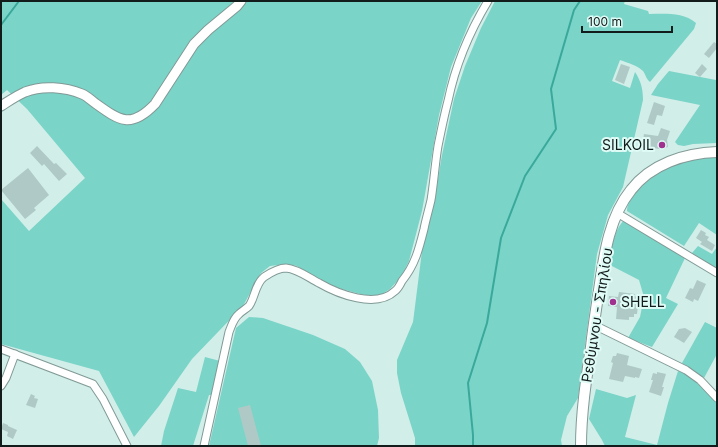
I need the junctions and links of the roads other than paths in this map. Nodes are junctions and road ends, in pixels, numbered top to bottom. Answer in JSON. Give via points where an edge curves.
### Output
{"nodes":[{"id":1,"x":241,"y":1,"type":"edge"},
{"id":2,"x":488,"y":1,"type":"edge"},
{"id":3,"x":1,"y":106,"type":"edge"},
{"id":4,"x":717,"y":152,"type":"edge"},
{"id":5,"x":617,"y":212,"type":"junction"},
{"id":6,"x":717,"y":273,"type":"edge"},
{"id":7,"x":594,"y":325,"type":"junction"},
{"id":8,"x":1,"y":349,"type":"edge"},
{"id":9,"x":16,"y":354,"type":"junction"},
{"id":10,"x":1,"y":386,"type":"edge"},
{"id":11,"x":717,"y":398,"type":"edge"},
{"id":12,"x":127,"y":446,"type":"edge"},
{"id":13,"x":204,"y":446,"type":"edge"},
{"id":14,"x":581,"y":446,"type":"edge"}],
"edges":[{"from":1,"to":3,"type":"street","via":[[194,44],[156,104],[139,118],[131,120],[114,116],[84,95],[63,89],[42,88],[26,92]]},
{"from":2,"to":13,"type":"street","via":[[459,60],[438,146],[431,200],[418,252],[408,274],[395,291],[386,297],[369,300],[336,291],[286,268],[275,270],[263,278],[249,306],[233,321],[229,332]]},
{"from":4,"to":5,"type":"main road","name":"Ρεθύμνου - Σπηλίου","via":[[683,157],[652,170],[632,189]]},
{"from":5,"to":6,"type":"street"},
{"from":5,"to":7,"type":"main road","name":"Ρεθύμνου - Σπηλίου","via":[[604,258]]},
{"from":7,"to":11,"type":"street","via":[[686,370]]},
{"from":7,"to":14,"type":"main road","name":"Ρεθύμνου - Σπηλίου"},
{"from":8,"to":9,"type":"street"},
{"from":9,"to":10,"type":"street"},
{"from":9,"to":12,"type":"street","via":[[93,384]]}]}
